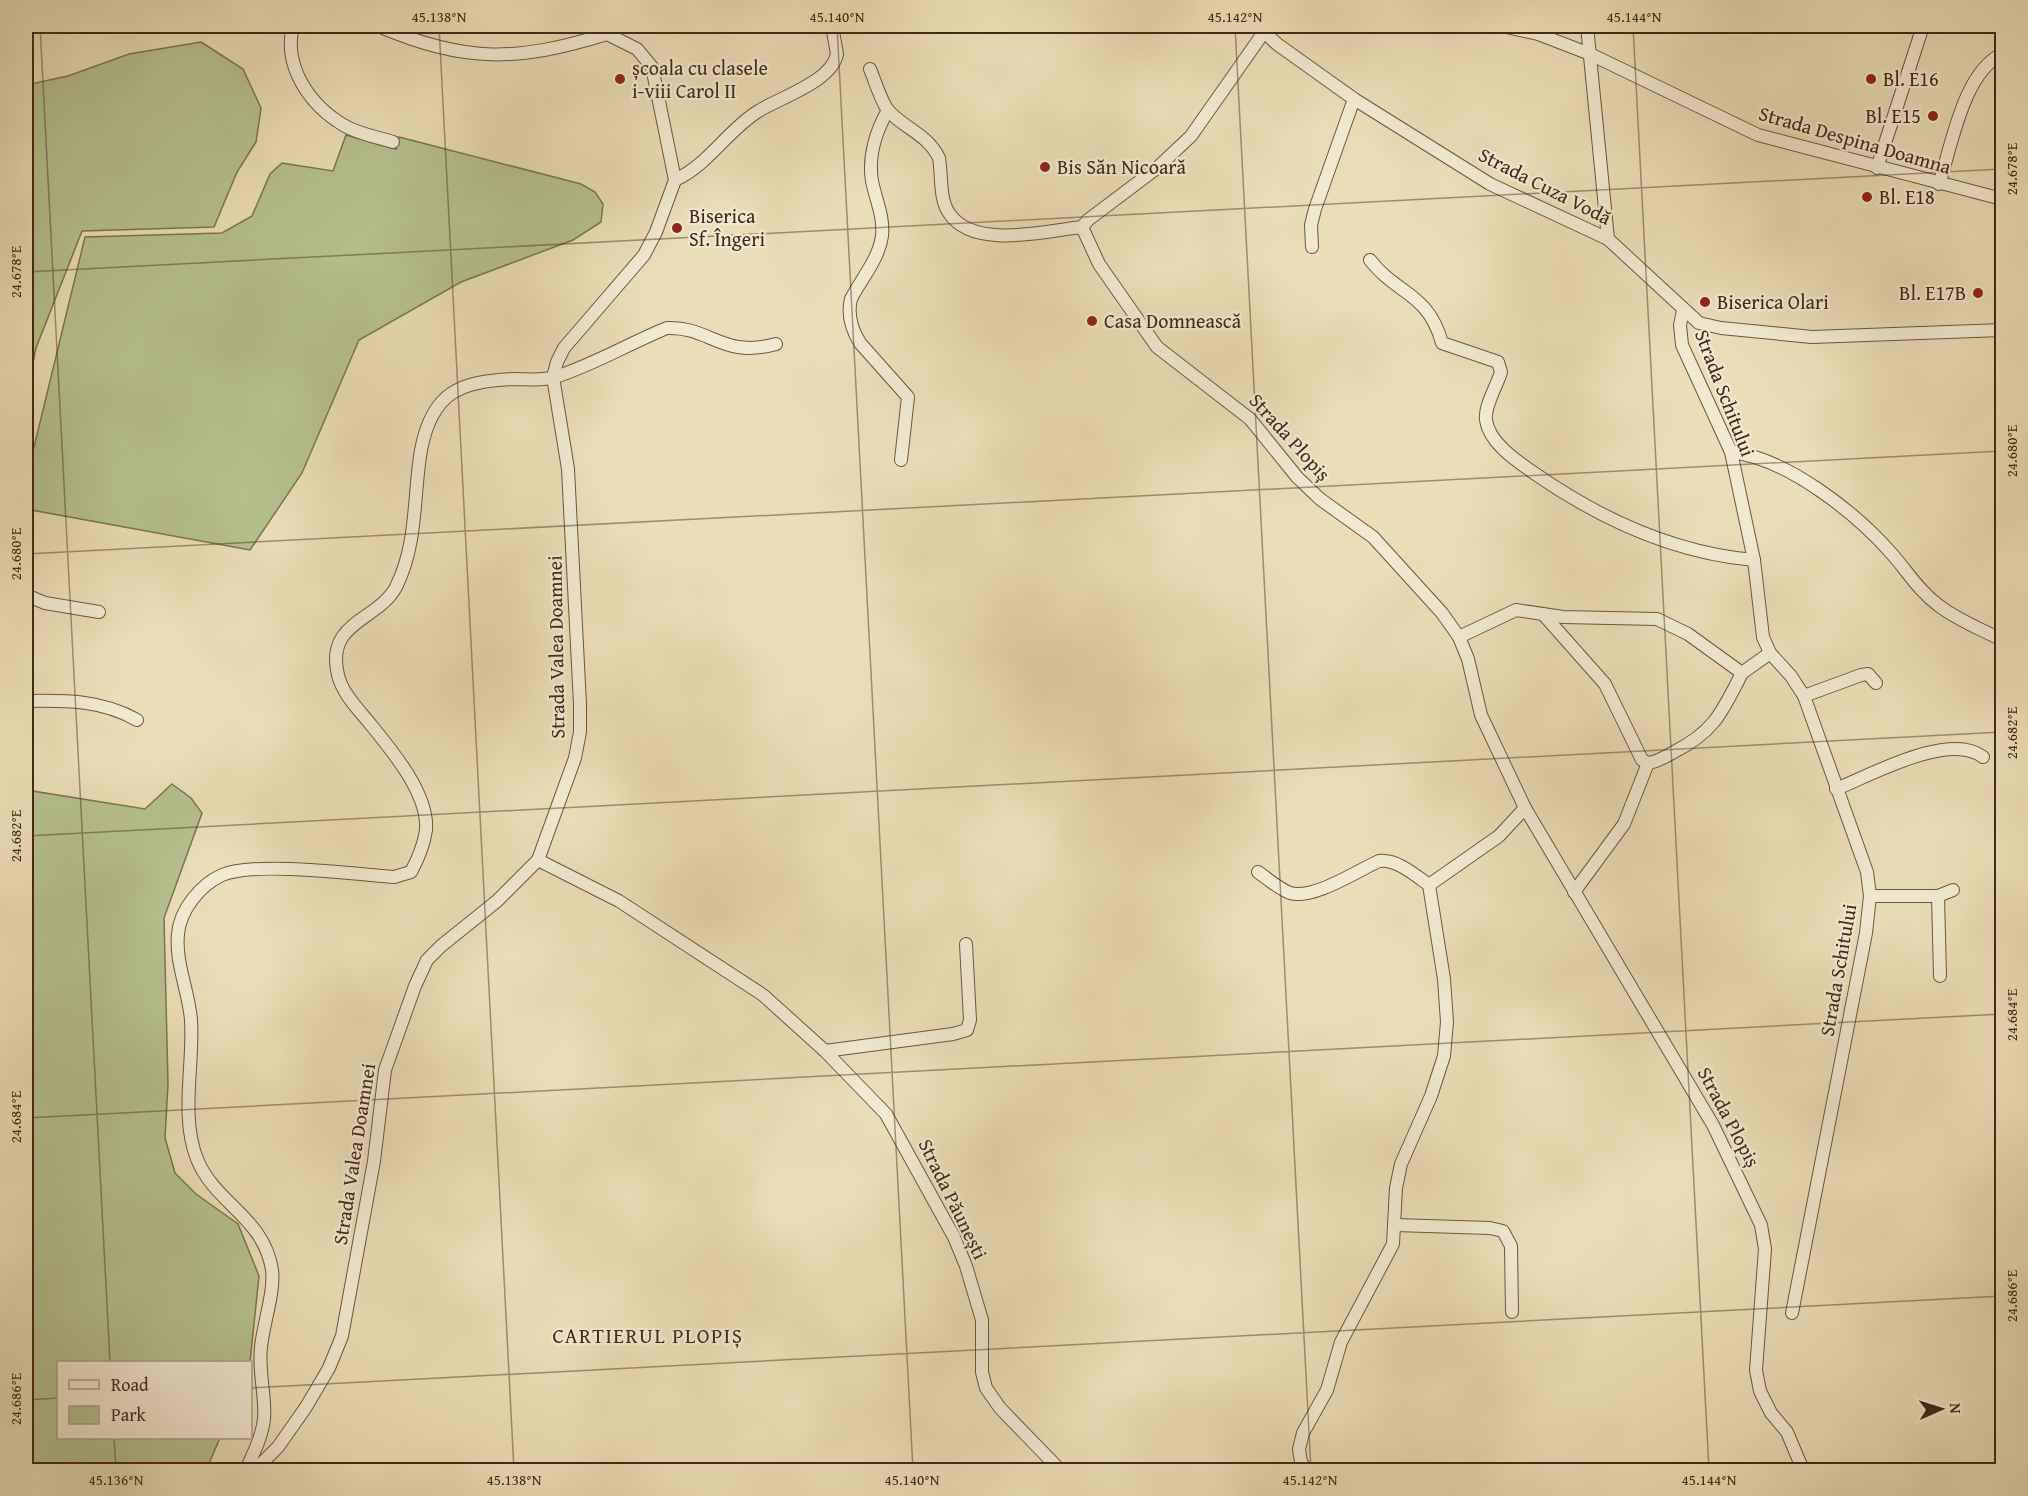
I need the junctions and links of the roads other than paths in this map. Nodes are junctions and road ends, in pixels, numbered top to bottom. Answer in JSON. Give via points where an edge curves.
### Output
{"nodes":[{"id":1,"x":293,"y":26,"type":"edge"},
{"id":2,"x":378,"y":26,"type":"edge"},
{"id":3,"x":832,"y":26,"type":"edge"},
{"id":4,"x":1502,"y":26,"type":"edge"},
{"id":5,"x":1587,"y":26,"type":"edge"},
{"id":6,"x":1923,"y":26,"type":"edge"},
{"id":7,"x":1263,"y":29,"type":"edge"},
{"id":8,"x":606,"y":30,"type":"edge"},
{"id":9,"x":1590,"y":54,"type":"junction"},
{"id":10,"x":2002,"y":54,"type":"edge"},
{"id":11,"x":870,"y":69,"type":"dead end"},
{"id":12,"x":1354,"y":99,"type":"junction"},
{"id":13,"x":888,"y":110,"type":"junction"},
{"id":14,"x":393,"y":142,"type":"dead end"},
{"id":15,"x":1877,"y":168,"type":"junction"},
{"id":16,"x":675,"y":180,"type":"junction"},
{"id":17,"x":1939,"y":184,"type":"junction"},
{"id":18,"x":2002,"y":199,"type":"edge"},
{"id":19,"x":1082,"y":227,"type":"junction"},
{"id":20,"x":1608,"y":239,"type":"junction"},
{"id":21,"x":1311,"y":247,"type":"dead end"},
{"id":22,"x":1370,"y":260,"type":"dead end"},
{"id":23,"x":1683,"y":310,"type":"junction"},
{"id":24,"x":2002,"y":330,"type":"edge"},
{"id":25,"x":776,"y":344,"type":"dead end"},
{"id":26,"x":553,"y":378,"type":"junction"},
{"id":27,"x":1731,"y":452,"type":"junction"},
{"id":28,"x":901,"y":460,"type":"dead end"},
{"id":29,"x":1754,"y":560,"type":"junction"},
{"id":30,"x":26,"y":595,"type":"edge"},
{"id":31,"x":99,"y":612,"type":"dead end"},
{"id":32,"x":1543,"y":614,"type":"junction"},
{"id":33,"x":1459,"y":637,"type":"junction"},
{"id":34,"x":2002,"y":640,"type":"edge"},
{"id":35,"x":1770,"y":653,"type":"junction"},
{"id":36,"x":1742,"y":672,"type":"junction"},
{"id":37,"x":1876,"y":683,"type":"dead end"},
{"id":38,"x":1804,"y":696,"type":"junction"},
{"id":39,"x":26,"y":701,"type":"edge"},
{"id":40,"x":137,"y":720,"type":"dead end"},
{"id":41,"x":1983,"y":757,"type":"dead end"},
{"id":42,"x":1648,"y":763,"type":"junction"},
{"id":43,"x":1836,"y":789,"type":"junction"},
{"id":44,"x":1525,"y":808,"type":"junction"},
{"id":45,"x":538,"y":860,"type":"junction"},
{"id":46,"x":1258,"y":872,"type":"dead end"},
{"id":47,"x":1429,"y":885,"type":"junction"},
{"id":48,"x":1953,"y":890,"type":"dead end"},
{"id":49,"x":1574,"y":892,"type":"junction"},
{"id":50,"x":1870,"y":896,"type":"junction"},
{"id":51,"x":1938,"y":896,"type":"junction"},
{"id":52,"x":966,"y":944,"type":"dead end"},
{"id":53,"x":1940,"y":976,"type":"dead end"},
{"id":54,"x":825,"y":1051,"type":"junction"},
{"id":55,"x":1395,"y":1225,"type":"junction"},
{"id":56,"x":1512,"y":1312,"type":"dead end"},
{"id":57,"x":1792,"y":1313,"type":"dead end"},
{"id":58,"x":246,"y":1470,"type":"edge"},
{"id":59,"x":255,"y":1470,"type":"edge"},
{"id":60,"x":1060,"y":1470,"type":"edge"},
{"id":61,"x":1307,"y":1470,"type":"edge"},
{"id":62,"x":1803,"y":1470,"type":"edge"}],
"edges":[{"from":1,"to":14,"type":"street","via":[[293,68],[322,108],[353,130]]},
{"from":2,"to":8,"type":"street","via":[[441,50],[469,55],[532,52]]},
{"from":3,"to":16,"type":"street","via":[[837,54],[829,70],[747,119],[701,164]]},
{"from":4,"to":9,"type":"street","name":"Strada Despina Doamna","via":[[1539,34]]},
{"from":5,"to":9,"type":"street"},
{"from":6,"to":15,"type":"street"},
{"from":7,"to":12,"type":"street","name":"Strada Cuza Vodă"},
{"from":7,"to":19,"type":"street","via":[[1191,136]]},
{"from":8,"to":16,"type":"street","via":[[637,49],[652,67]]},
{"from":9,"to":15,"type":"street","name":"Strada Despina Doamna","via":[[1758,135]]},
{"from":9,"to":20,"type":"street"},
{"from":10,"to":17,"type":"street","via":[[1990,60],[1970,90]]},
{"from":11,"to":13,"type":"street"},
{"from":12,"to":20,"type":"street","name":"Strada Cuza Vodă","via":[[1507,194]]},
{"from":12,"to":21,"type":"street","via":[[1315,209]]},
{"from":13,"to":19,"type":"street","via":[[936,150],[945,205],[961,225],[986,235]]},
{"from":13,"to":28,"type":"street","via":[[871,156],[872,181],[882,223],[880,245],[849,308],[851,325],[860,343],[908,397]]},
{"from":15,"to":17,"type":"street","name":"Strada Despina Doamna"},
{"from":16,"to":26,"type":"street","via":[[644,255],[564,348]]},
{"from":17,"to":18,"type":"street","name":"Strada Despina Doamna"},
{"from":19,"to":33,"type":"street","name":"Strada Plopiș","via":[[1099,264],[1157,347],[1250,419],[1297,477],[1381,546]]},
{"from":20,"to":23,"type":"street","name":"Strada Cuza Vodă"},
{"from":22,"to":29,"type":"street","via":[[1381,275],[1421,303],[1438,328],[1442,343],[1498,362],[1501,372],[1485,413],[1486,421],[1499,443],[1521,463],[1604,517],[1704,552]]},
{"from":23,"to":24,"type":"street","name":"Strada Cuza Vodă","via":[[1708,326],[1812,337]]},
{"from":23,"to":27,"type":"street","name":"Strada Schitului","via":[[1682,345]]},
{"from":25,"to":26,"type":"street","via":[[739,349],[682,329],[667,328]]},
{"from":26,"to":45,"type":"street","name":"Strada Valea Doamnei","via":[[571,500],[580,732],[565,789]]},
{"from":26,"to":58,"type":"street","via":[[469,383],[453,391],[438,406],[421,450],[414,528],[405,567],[394,590],[355,621],[339,643],[338,675],[343,689],[394,752],[423,808],[426,828],[420,855],[411,872],[394,877],[281,869],[224,874],[209,882],[183,914],[178,935],[193,1047],[189,1131],[198,1161],[212,1186],[257,1232],[273,1272],[260,1348],[262,1432]]},
{"from":27,"to":29,"type":"street","name":"Strada Schitului"},
{"from":27,"to":34,"type":"street","via":[[1765,462],[1839,503],[1936,604]]},
{"from":29,"to":35,"type":"street","name":"Strada Schitului","via":[[1763,638]]},
{"from":30,"to":31,"type":"street","via":[[45,603]]},
{"from":32,"to":33,"type":"street","via":[[1516,610]]},
{"from":32,"to":36,"type":"street","via":[[1667,622]]},
{"from":32,"to":42,"type":"street","via":[[1605,684],[1642,759]]},
{"from":33,"to":44,"type":"street","name":"Strada Plopiș","via":[[1484,724]]},
{"from":35,"to":36,"type":"street"},
{"from":35,"to":38,"type":"street","name":"Strada Schitului"},
{"from":36,"to":42,"type":"street","via":[[1707,732]]},
{"from":37,"to":38,"type":"street","via":[[1868,674],[1861,675]]},
{"from":38,"to":43,"type":"street","name":"Strada Schitului"},
{"from":39,"to":40,"type":"street","via":[[90,703],[124,712]]},
{"from":41,"to":43,"type":"street","via":[[1974,751],[1948,748]]},
{"from":42,"to":49,"type":"street","via":[[1624,824]]},
{"from":43,"to":50,"type":"street","name":"Strada Schitului","via":[[1866,872]]},
{"from":44,"to":47,"type":"street","via":[[1499,836]]},
{"from":44,"to":49,"type":"street","name":"Strada Plopiș"},
{"from":45,"to":54,"type":"street","name":"Strada Păunești","via":[[619,901],[763,995]]},
{"from":45,"to":59,"type":"street","name":"Strada Valea Doamnei","via":[[497,901],[427,960],[385,1070],[374,1161],[342,1336],[306,1407],[278,1447]]},
{"from":46,"to":47,"type":"street","via":[[1290,893],[1313,893],[1386,861]]},
{"from":47,"to":55,"type":"street","via":[[1444,979],[1444,1056],[1401,1164]]},
{"from":48,"to":51,"type":"street"},
{"from":49,"to":62,"type":"street","name":"Strada Plopiș","via":[[1713,1125],[1761,1225],[1765,1249],[1756,1370],[1760,1391],[1787,1432]]},
{"from":50,"to":51,"type":"street"},
{"from":50,"to":57,"type":"street","name":"Strada Schitului"},
{"from":51,"to":53,"type":"street"},
{"from":52,"to":54,"type":"street","via":[[968,1030]]},
{"from":54,"to":60,"type":"street","name":"Strada Păunești","via":[[886,1114],[954,1237],[982,1320],[982,1372],[986,1388],[1000,1408]]},
{"from":55,"to":56,"type":"street","via":[[1503,1231],[1511,1246]]},
{"from":55,"to":61,"type":"street","via":[[1393,1244],[1341,1342],[1327,1390],[1303,1433],[1299,1449]]}]}
